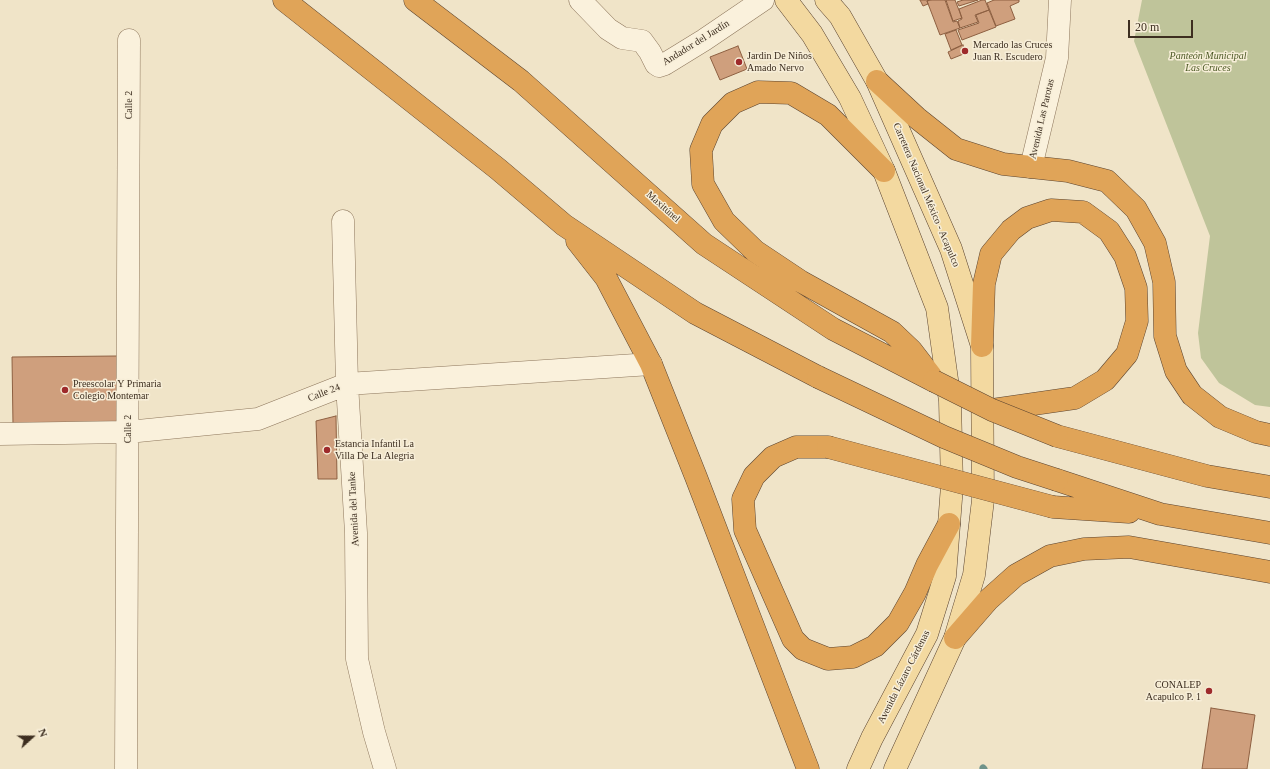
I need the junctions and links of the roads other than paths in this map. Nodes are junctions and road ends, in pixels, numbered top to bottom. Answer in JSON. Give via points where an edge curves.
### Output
{"nodes":[{"id":1,"x":284,"y":0,"type":"edge"},
{"id":2,"x":415,"y":0,"type":"edge"},
{"id":3,"x":580,"y":0,"type":"edge"},
{"id":4,"x":763,"y":0,"type":"edge"},
{"id":5,"x":786,"y":0,"type":"edge"},
{"id":6,"x":826,"y":0,"type":"edge"},
{"id":7,"x":1060,"y":0,"type":"edge"},
{"id":8,"x":129,"y":40,"type":"dead end"},
{"id":9,"x":877,"y":81,"type":"junction"},
{"id":10,"x":1031,"y":167,"type":"junction"},
{"id":11,"x":884,"y":171,"type":"junction"},
{"id":12,"x":343,"y":221,"type":"dead end"},
{"id":13,"x":564,"y":225,"type":"junction"},
{"id":14,"x":982,"y":346,"type":"junction"},
{"id":15,"x":651,"y":364,"type":"junction"},
{"id":16,"x":934,"y":380,"type":"junction"},
{"id":17,"x":348,"y":384,"type":"junction"},
{"id":18,"x":992,"y":410,"type":"junction"},
{"id":19,"x":128,"y":432,"type":"junction"},
{"id":20,"x":0,"y":434,"type":"edge"},
{"id":21,"x":1270,"y":435,"type":"edge"},
{"id":22,"x":1270,"y":487,"type":"edge"},
{"id":23,"x":1160,"y":514,"type":"junction"},
{"id":24,"x":949,"y":524,"type":"junction"},
{"id":25,"x":1270,"y":533,"type":"edge"},
{"id":26,"x":1270,"y":572,"type":"edge"},
{"id":27,"x":955,"y":638,"type":"junction"},
{"id":28,"x":126,"y":769,"type":"edge"},
{"id":29,"x":385,"y":769,"type":"edge"},
{"id":30,"x":808,"y":769,"type":"edge"},
{"id":31,"x":858,"y":769,"type":"edge"},
{"id":32,"x":895,"y":769,"type":"edge"}],
"edges":[{"from":1,"to":13,"type":"highway","via":[[498,169]]},
{"from":2,"to":16,"type":"highway","name":"Maxitúnel","via":[[521,81],[704,244],[833,329]]},
{"from":3,"to":4,"type":"street","name":"Andador del Jardín","via":[[608,29],[622,38],[642,41],[656,64],[660,66]]},
{"from":5,"to":11,"type":"main road","via":[[812,34],[850,98]]},
{"from":6,"to":9,"type":"main road","name":"Carretera Nacional México - Acapulco","via":[[840,16]]},
{"from":7,"to":10,"type":"street","name":"Avenida Las Parotas","via":[[1057,58]]},
{"from":8,"to":19,"type":"street","name":"Calle 2"},
{"from":9,"to":10,"type":"highway","via":[[956,150],[1003,164]]},
{"from":9,"to":14,"type":"main road","name":"Carretera Nacional México - Acapulco","via":[[951,249]]},
{"from":10,"to":21,"type":"highway","via":[[1068,171],[1107,181],[1136,210],[1155,243],[1164,282],[1165,336],[1176,371],[1192,395],[1220,417]]},
{"from":11,"to":16,"type":"highway","via":[[828,115],[791,93],[758,92],[733,103],[712,124],[701,150],[703,184],[724,221],[755,251],[800,281],[892,332],[911,350]]},
{"from":11,"to":24,"type":"main road","name":"Avenida Lázaro Cárdenas","via":[[937,308],[950,401],[952,486]]},
{"from":12,"to":17,"type":"street","name":"Avenida del Tanke"},
{"from":13,"to":15,"type":"highway","via":[[606,278]]},
{"from":13,"to":23,"type":"highway","bridge":true,"via":[[695,313],[818,377],[944,437],[1017,467]]},
{"from":14,"to":18,"type":"highway","via":[[984,284],[991,254],[1011,230],[1027,218],[1051,210],[1083,212],[1109,231],[1125,256],[1136,288],[1138,321],[1127,354],[1105,380],[1075,398]]},
{"from":14,"to":27,"type":"main road","name":"Carretera Nacional México - Acapulco","via":[[983,500],[974,575]]},
{"from":15,"to":17,"type":"street","name":"Calle 24"},
{"from":15,"to":30,"type":"highway"},
{"from":16,"to":18,"type":"highway","name":"Maxitúnel","bridge":true},
{"from":17,"to":19,"type":"street","name":"Calle 24","via":[[258,419]]},
{"from":17,"to":29,"type":"street","name":"Avenida del Tanke","via":[[356,533],[357,660]]},
{"from":18,"to":22,"type":"highway","name":"Maxitúnel","bridge":true,"via":[[1057,436],[1207,476]]},
{"from":19,"to":20,"type":"street","name":"Calle 24"},
{"from":19,"to":28,"type":"street","name":"Calle 2"},
{"from":23,"to":24,"type":"highway","bridge":true,"via":[[1053,507],[828,447],[796,447],[773,456],[754,476],[743,499],[745,530],[793,639],[803,649],[828,659],[853,658],[875,646],[898,623]]},
{"from":23,"to":25,"type":"highway"},
{"from":24,"to":31,"type":"main road","name":"Avenida Lázaro Cárdenas","via":[[945,576],[927,634]]},
{"from":26,"to":27,"type":"highway","via":[[1129,547],[1084,549],[1050,556],[1016,575],[988,600]]},
{"from":27,"to":32,"type":"main road"}]}
